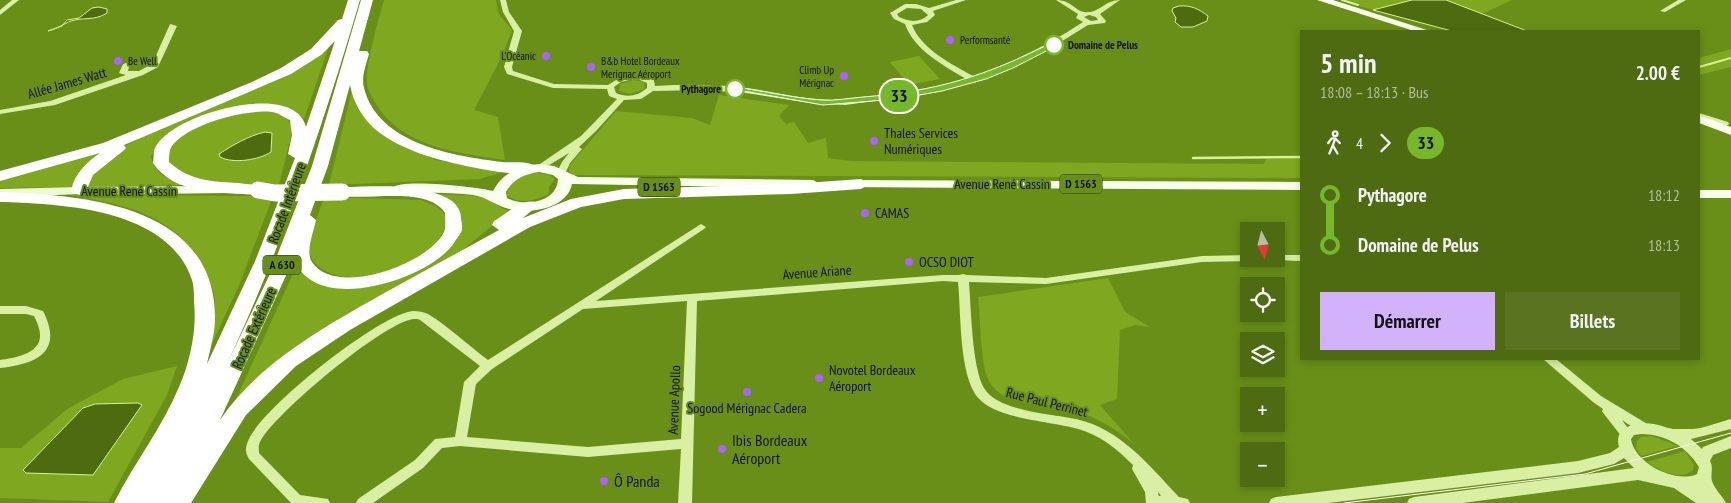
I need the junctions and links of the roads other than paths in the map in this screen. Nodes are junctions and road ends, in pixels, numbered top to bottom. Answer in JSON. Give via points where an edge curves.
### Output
{"nodes":[{"id":1,"x":16,"y":0,"type":"edge"},
{"id":2,"x":503,"y":0,"type":"edge"},
{"id":3,"x":963,"y":0,"type":"edge"},
{"id":4,"x":1059,"y":0,"type":"edge"},
{"id":5,"x":1117,"y":0,"type":"edge"},
{"id":6,"x":1312,"y":0,"type":"edge"},
{"id":7,"x":1322,"y":0,"type":"edge"},
{"id":8,"x":1683,"y":0,"type":"edge"},
{"id":9,"x":358,"y":7,"type":"edge"},
{"id":10,"x":929,"y":10,"type":"junction"},
{"id":11,"x":1663,"y":11,"type":"dead end"},
{"id":12,"x":0,"y":13,"type":"edge"},
{"id":13,"x":1083,"y":14,"type":"junction"},
{"id":14,"x":1096,"y":14,"type":"junction"},
{"id":15,"x":1086,"y":22,"type":"junction"},
{"id":16,"x":908,"y":23,"type":"junction"},
{"id":17,"x":173,"y":26,"type":"dead end"},
{"id":18,"x":1410,"y":30,"type":"edge"},
{"id":19,"x":1422,"y":30,"type":"edge"},
{"id":20,"x":155,"y":65,"type":"junction"},
{"id":21,"x":140,"y":73,"type":"junction"},
{"id":22,"x":974,"y":80,"type":"junction"},
{"id":23,"x":257,"y":85,"type":"junction"},
{"id":24,"x":610,"y":87,"type":"junction"},
{"id":25,"x":651,"y":88,"type":"junction"},
{"id":26,"x":622,"y":98,"type":"junction"},
{"id":27,"x":0,"y":112,"type":"edge"},
{"id":28,"x":1700,"y":116,"type":"edge"},
{"id":29,"x":1729,"y":127,"type":"edge"},
{"id":30,"x":584,"y":140,"type":"junction"},
{"id":31,"x":320,"y":166,"type":"junction"},
{"id":32,"x":534,"y":169,"type":"junction"},
{"id":33,"x":0,"y":176,"type":"edge"},
{"id":34,"x":512,"y":176,"type":"junction"},
{"id":35,"x":563,"y":176,"type":"junction"},
{"id":36,"x":763,"y":184,"type":"junction"},
{"id":37,"x":861,"y":184,"type":"junction"},
{"id":38,"x":1300,"y":186,"type":"edge"},
{"id":39,"x":399,"y":188,"type":"junction"},
{"id":40,"x":258,"y":190,"type":"junction"},
{"id":41,"x":79,"y":191,"type":"junction"},
{"id":42,"x":343,"y":191,"type":"junction"},
{"id":43,"x":0,"y":193,"type":"edge"},
{"id":44,"x":1700,"y":194,"type":"edge"},
{"id":45,"x":1731,"y":194,"type":"edge"},
{"id":46,"x":0,"y":197,"type":"edge"},
{"id":47,"x":500,"y":197,"type":"junction"},
{"id":48,"x":556,"y":197,"type":"junction"},
{"id":49,"x":529,"y":206,"type":"junction"},
{"id":50,"x":702,"y":227,"type":"dead end"},
{"id":51,"x":278,"y":230,"type":"junction"},
{"id":52,"x":1240,"y":258,"type":"edge"},
{"id":53,"x":1285,"y":258,"type":"edge"},
{"id":54,"x":1300,"y":258,"type":"edge"},
{"id":55,"x":447,"y":267,"type":"junction"},
{"id":56,"x":963,"y":277,"type":"junction"},
{"id":57,"x":692,"y":297,"type":"junction"},
{"id":58,"x":581,"y":306,"type":"junction"},
{"id":59,"x":0,"y":310,"type":"edge"},
{"id":60,"x":1550,"y":360,"type":"edge"},
{"id":61,"x":0,"y":364,"type":"edge"},
{"id":62,"x":488,"y":366,"type":"junction"},
{"id":63,"x":1597,"y":399,"type":"junction"},
{"id":64,"x":1731,"y":424,"type":"edge"},
{"id":65,"x":1645,"y":428,"type":"junction"},
{"id":66,"x":1672,"y":434,"type":"junction"},
{"id":67,"x":460,"y":442,"type":"junction"},
{"id":68,"x":1626,"y":442,"type":"junction"},
{"id":69,"x":1731,"y":442,"type":"edge"},
{"id":70,"x":687,"y":443,"type":"junction"},
{"id":71,"x":1129,"y":456,"type":"junction"},
{"id":72,"x":1703,"y":460,"type":"junction"},
{"id":73,"x":1656,"y":475,"type":"junction"},
{"id":74,"x":1704,"y":478,"type":"junction"},
{"id":75,"x":1678,"y":483,"type":"junction"},
{"id":76,"x":1178,"y":502,"type":"edge"},
{"id":77,"x":126,"y":503,"type":"edge"},
{"id":78,"x":141,"y":503,"type":"edge"},
{"id":79,"x":164,"y":503,"type":"edge"},
{"id":80,"x":179,"y":503,"type":"edge"},
{"id":81,"x":324,"y":503,"type":"edge"},
{"id":82,"x":363,"y":503,"type":"edge"},
{"id":83,"x":685,"y":503,"type":"edge"},
{"id":84,"x":1154,"y":503,"type":"edge"},
{"id":85,"x":1276,"y":503,"type":"edge"},
{"id":86,"x":1414,"y":503,"type":"edge"},
{"id":87,"x":1708,"y":503,"type":"edge"},
{"id":88,"x":1719,"y":503,"type":"edge"}],
"edges":[{"from":1,"to":12,"type":"street"},
{"from":2,"to":24,"type":"street","via":[[506,12],[518,31],[508,67],[510,72],[553,86]]},
{"from":3,"to":10,"type":"street"},
{"from":4,"to":13,"type":"street"},
{"from":5,"to":14,"type":"street"},
{"from":6,"to":18,"type":"main road"},
{"from":7,"to":19,"type":"main road"},
{"from":8,"to":11,"type":"street"},
{"from":9,"to":23,"type":"highway","via":[[323,46],[300,63]]},
{"from":9,"to":31,"type":"highway","name":"Rocade Extérieure","number":"A 630"},
{"from":9,"to":32,"type":"highway","via":[[369,19],[356,87],[362,103],[383,128],[409,144],[442,157],[506,168]]},
{"from":9,"to":51,"type":"highway","name":"Rocade Intérieure","number":"A 630"},
{"from":10,"to":16,"type":"street","via":[[932,15],[927,20]]},
{"from":10,"to":16,"type":"street","via":[[911,6],[895,10],[896,18]]},
{"from":13,"to":14,"type":"street"},
{"from":13,"to":15,"type":"street","via":[[1080,18]]},
{"from":14,"to":15,"type":"street","via":[[1102,21]]},
{"from":15,"to":22,"type":"street","via":[[1044,51]]},
{"from":16,"to":22,"type":"street","via":[[921,44]]},
{"from":17,"to":20,"type":"street"},
{"from":20,"to":21,"type":"street","name":"Allée James Watt"},
{"from":20,"to":21,"type":"street","via":[[150,61],[140,61],[122,71],[126,74]]},
{"from":21,"to":27,"type":"street","name":"Allée James Watt","via":[[52,104]]},
{"from":22,"to":25,"type":"street","via":[[897,97],[823,103],[734,89]]},
{"from":23,"to":33,"type":"highway","via":[[108,146],[46,166]]},
{"from":23,"to":41,"type":"highway","via":[[116,148],[91,170],[80,183]]},
{"from":24,"to":25,"type":"street","via":[[617,81],[635,77],[650,82]]},
{"from":24,"to":26,"type":"street","via":[[612,94]]},
{"from":25,"to":26,"type":"street","via":[[643,95]]},
{"from":26,"to":30,"type":"street"},
{"from":28,"to":29,"type":"main road"},
{"from":30,"to":32,"type":"street","via":[[555,160]]},
{"from":30,"to":35,"type":"street","via":[[566,162]]},
{"from":31,"to":42,"type":"highway","via":[[302,253],[304,264],[318,277],[348,283],[396,275],[437,252],[452,234],[455,218],[452,211],[436,199],[397,193]]},
{"from":31,"to":79,"type":"highway","name":"Rocade Extérieure","number":"A 630","via":[[249,342]]},
{"from":32,"to":34,"type":"main road"},
{"from":32,"to":35,"type":"main road","name":"Avenue René Cassin","via":[[555,170]]},
{"from":34,"to":39,"type":"main road","via":[[483,184]]},
{"from":34,"to":47,"type":"main road","via":[[500,186]]},
{"from":35,"to":36,"type":"main road","name":"Avenue René Cassin","number":"D 1563","via":[[578,181]]},
{"from":35,"to":48,"type":"main road","via":[[566,184]]},
{"from":36,"to":37,"type":"main road","name":"Avenue René Cassin","number":"D 1563"},
{"from":36,"to":48,"type":"main road","name":"Avenue René Cassin","number":"D 1563","via":[[600,189],[575,191]]},
{"from":37,"to":38,"type":"main road","name":"Avenue René Cassin","number":"D 1563"},
{"from":37,"to":55,"type":"highway","via":[[610,196],[542,215]]},
{"from":39,"to":42,"type":"main road"},
{"from":39,"to":47,"type":"main road","via":[[479,191]]},
{"from":40,"to":41,"type":"main road","name":"Avenue René Cassin"},
{"from":40,"to":42,"type":"highway","bridge":true,"via":[[275,193]]},
{"from":40,"to":51,"type":"highway","via":[[204,184],[177,177],[161,165],[161,151],[179,132],[219,114],[267,107],[288,111],[298,122],[299,135]]},
{"from":41,"to":43,"type":"main road","name":"Avenue René Cassin"},
{"from":44,"to":45,"type":"main road"},
{"from":46,"to":77,"type":"highway","via":[[77,201],[137,216],[168,234],[183,248],[203,286],[206,333],[196,370],[172,421]]},
{"from":47,"to":49,"type":"main road","via":[[511,205]]},
{"from":48,"to":49,"type":"main road","name":"Avenue René Cassin"},
{"from":49,"to":55,"type":"highway","via":[[509,217]]},
{"from":50,"to":58,"type":"street"},
{"from":51,"to":78,"type":"highway","name":"Rocade Intérieure","number":"A 630","via":[[228,343]]},
{"from":52,"to":56,"type":"street","name":"Avenue Ariane","via":[[1202,259],[1046,281]]},
{"from":53,"to":54,"type":"street"},
{"from":55,"to":80,"type":"highway","via":[[343,325],[289,361],[235,415]]},
{"from":56,"to":57,"type":"street","name":"Avenue Ariane"},
{"from":56,"to":71,"type":"street","name":"Rue Paul Perrinet","via":[[973,370],[980,392],[1005,408],[1092,429]]},
{"from":57,"to":58,"type":"street","name":"Avenue Ariane"},
{"from":57,"to":70,"type":"street","name":"Avenue Apollo"},
{"from":58,"to":62,"type":"street","name":"Avenue Ariane"},
{"from":59,"to":61,"type":"street","via":[[39,314],[46,338],[44,346],[35,353],[13,363]]},
{"from":60,"to":63,"type":"street"},
{"from":62,"to":67,"type":"street","name":"Avenue Ariane","via":[[470,382]]},
{"from":62,"to":81,"type":"street","via":[[423,316],[412,315],[387,326],[338,359],[282,405],[254,442],[253,454],[297,500]]},
{"from":63,"to":65,"type":"street"},
{"from":63,"to":68,"type":"street"},
{"from":64,"to":66,"type":"street","via":[[1695,434]]},
{"from":65,"to":66,"type":"street"},
{"from":65,"to":68,"type":"street","via":[[1630,430]]},
{"from":66,"to":72,"type":"street"},
{"from":67,"to":70,"type":"street","via":[[588,452]]},
{"from":67,"to":82,"type":"street","via":[[440,443],[419,464]]},
{"from":68,"to":73,"type":"street","via":[[1635,461]]},
{"from":68,"to":85,"type":"street","via":[[1614,458],[1578,467]]},
{"from":69,"to":72,"type":"street","via":[[1708,451]]},
{"from":70,"to":83,"type":"street","name":"Avenue Apollo"},
{"from":71,"to":76,"type":"street","name":"Rue Paul Perrinet"},
{"from":71,"to":84,"type":"street","name":"Rue Paul Perrinet","via":[[1148,485]]},
{"from":72,"to":74,"type":"street","via":[[1706,467]]},
{"from":73,"to":75,"type":"street"},
{"from":73,"to":86,"type":"street","via":[[1638,474]]},
{"from":74,"to":75,"type":"street","via":[[1698,482]]},
{"from":74,"to":88,"type":"street","via":[[1709,492]]},
{"from":75,"to":87,"type":"street"},
{"from":76,"to":84,"type":"street"}]}
